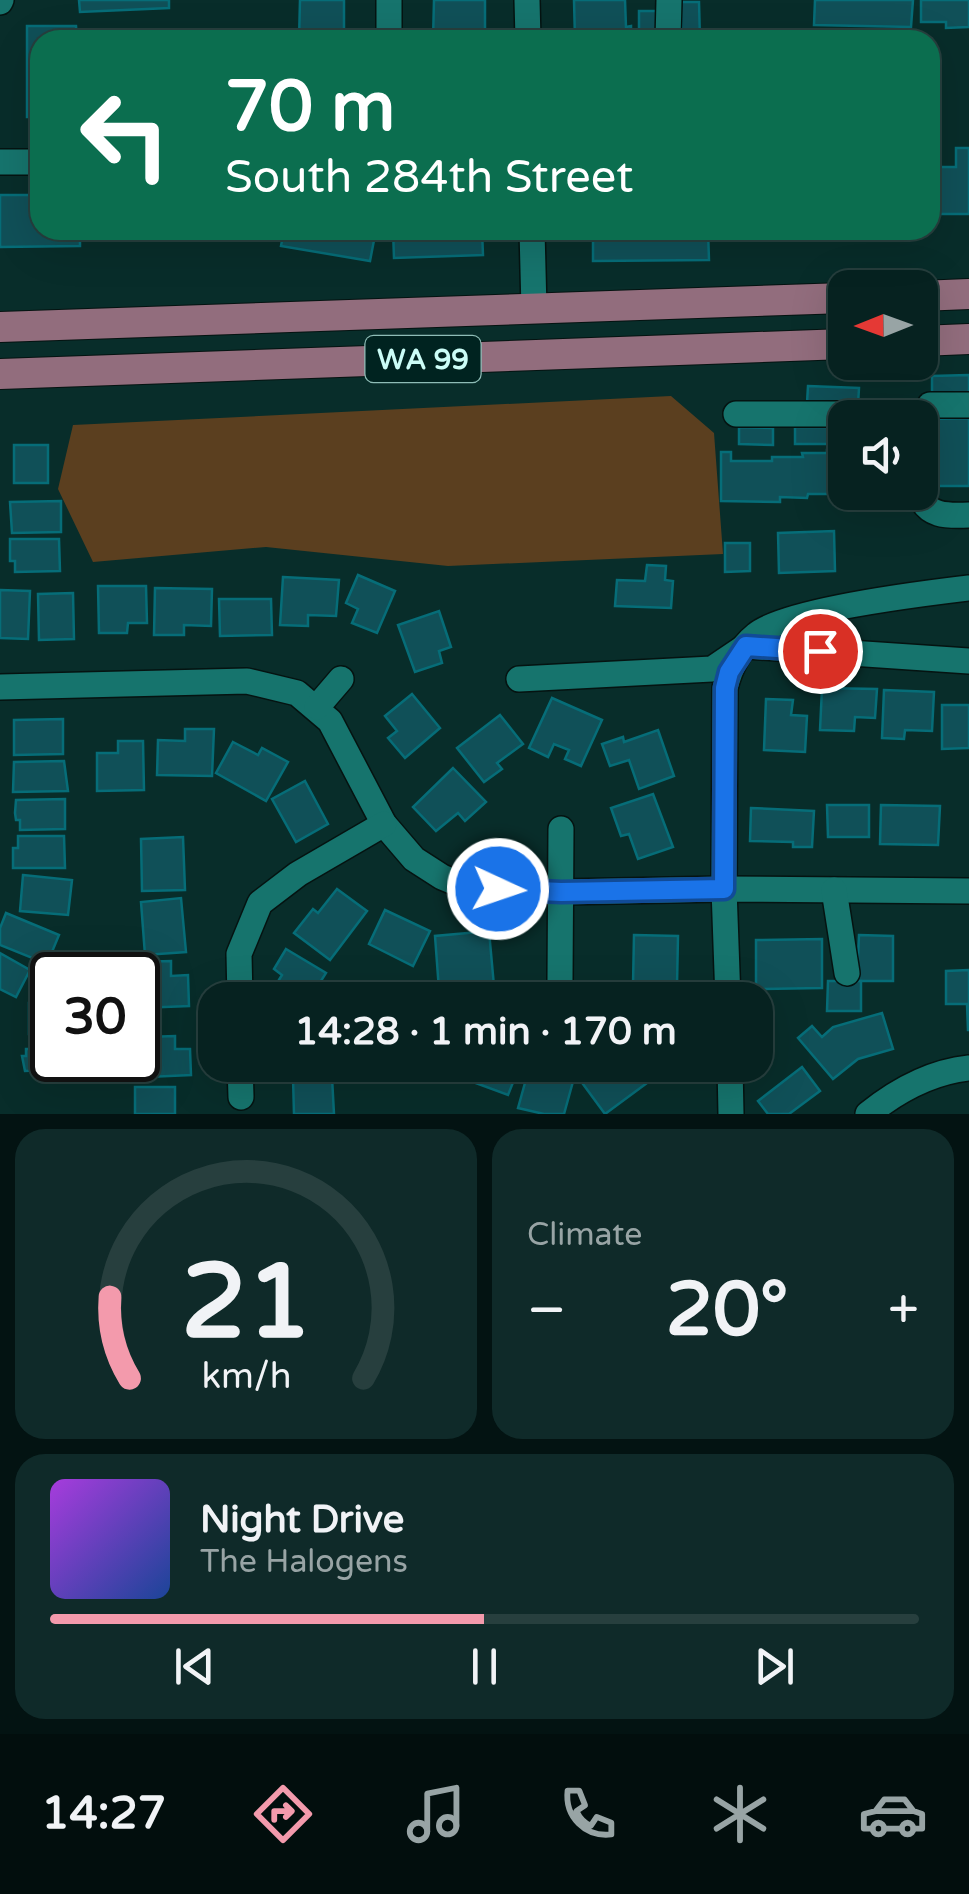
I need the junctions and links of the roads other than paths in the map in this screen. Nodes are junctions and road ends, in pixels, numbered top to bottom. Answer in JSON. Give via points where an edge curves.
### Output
{"nodes":[{"id":1,"x":390,"y":0,"type":"edge"},
{"id":2,"x":527,"y":0,"type":"edge"},
{"id":3,"x":669,"y":0,"type":"edge"},
{"id":4,"x":389,"y":30,"type":"edge"},
{"id":5,"x":528,"y":30,"type":"edge"},
{"id":6,"x":668,"y":30,"type":"edge"},
{"id":7,"x":0,"y":162,"type":"edge"},
{"id":8,"x":30,"y":162,"type":"edge"},
{"id":9,"x":532,"y":240,"type":"edge"},
{"id":10,"x":969,"y":294,"type":"edge"},
{"id":11,"x":938,"y":295,"type":"edge"},
{"id":12,"x":828,"y":299,"type":"edge"},
{"id":13,"x":534,"y":309,"type":"junction"},
{"id":14,"x":0,"y":327,"type":"edge"},
{"id":15,"x":969,"y":339,"type":"edge"},
{"id":16,"x":938,"y":340,"type":"edge"},
{"id":17,"x":828,"y":345,"type":"edge"},
{"id":18,"x":376,"y":360,"type":"junction"},
{"id":19,"x":0,"y":374,"type":"edge"},
{"id":20,"x":938,"y":405,"type":"edge"},
{"id":21,"x":969,"y":405,"type":"edge"},
{"id":22,"x":736,"y":414,"type":"dead end"},
{"id":23,"x":828,"y":414,"type":"edge"},
{"id":24,"x":930,"y":510,"type":"edge"},
{"id":25,"x":969,"y":515,"type":"edge"},
{"id":26,"x":969,"y":588,"type":"edge"},
{"id":27,"x":746,"y":646,"type":"junction"},
{"id":28,"x":969,"y":662,"type":"edge"},
{"id":29,"x":341,"y":679,"type":"dead end"},
{"id":30,"x":519,"y":679,"type":"dead end"},
{"id":31,"x":0,"y":687,"type":"edge"},
{"id":32,"x":317,"y":707,"type":"junction"},
{"id":33,"x":384,"y":824,"type":"junction"},
{"id":34,"x":561,"y":829,"type":"dead end"},
{"id":35,"x":724,"y":889,"type":"junction"},
{"id":36,"x":834,"y":890,"type":"junction"},
{"id":37,"x":969,"y":891,"type":"edge"},
{"id":38,"x":561,"y":892,"type":"junction"},
{"id":39,"x":847,"y":973,"type":"dead end"},
{"id":40,"x":560,"y":980,"type":"dead end"},
{"id":41,"x":240,"y":982,"type":"edge"},
{"id":42,"x":727,"y":982,"type":"edge"},
{"id":43,"x":969,"y":1068,"type":"edge"},
{"id":44,"x":240,"y":1082,"type":"edge"},
{"id":45,"x":730,"y":1082,"type":"edge"},
{"id":46,"x":240,"y":1097,"type":"dead end"},
{"id":47,"x":731,"y":1114,"type":"edge"},
{"id":48,"x":868,"y":1114,"type":"edge"}],
"edges":[{"from":1,"to":4,"type":"street"},
{"from":2,"to":5,"type":"street"},
{"from":3,"to":6,"type":"street"},
{"from":7,"to":8,"type":"street"},
{"from":9,"to":13,"type":"street"},
{"from":10,"to":11,"type":"main road"},
{"from":12,"to":13,"type":"main road","number":"WA 99"},
{"from":13,"to":14,"type":"main road","number":"WA 99"},
{"from":13,"to":18,"type":"main road","via":[[526,333]]},
{"from":15,"to":16,"type":"main road"},
{"from":17,"to":18,"type":"main road","number":"WA 99"},
{"from":18,"to":19,"type":"main road","number":"WA 99"},
{"from":20,"to":21,"type":"street"},
{"from":22,"to":23,"type":"street"},
{"from":24,"to":25,"type":"street"},
{"from":26,"to":27,"type":"street","via":[[780,623]]},
{"from":27,"to":28,"type":"street"},
{"from":27,"to":30,"type":"street","via":[[712,669]]},
{"from":27,"to":35,"type":"street","via":[[725,688]]},
{"from":29,"to":32,"type":"street"},
{"from":31,"to":32,"type":"street","via":[[248,682],[297,692]]},
{"from":32,"to":33,"type":"street","via":[[342,739]]},
{"from":33,"to":38,"type":"street","via":[[414,859],[454,883]]},
{"from":33,"to":41,"type":"street","via":[[260,903],[239,954]]},
{"from":34,"to":38,"type":"street"},
{"from":35,"to":36,"type":"street"},
{"from":35,"to":38,"type":"street"},
{"from":35,"to":42,"type":"street"},
{"from":36,"to":37,"type":"street"},
{"from":36,"to":39,"type":"street"},
{"from":38,"to":40,"type":"street"},
{"from":43,"to":48,"type":"street","via":[[908,1086]]},
{"from":44,"to":46,"type":"street"},
{"from":45,"to":47,"type":"street"}]}
